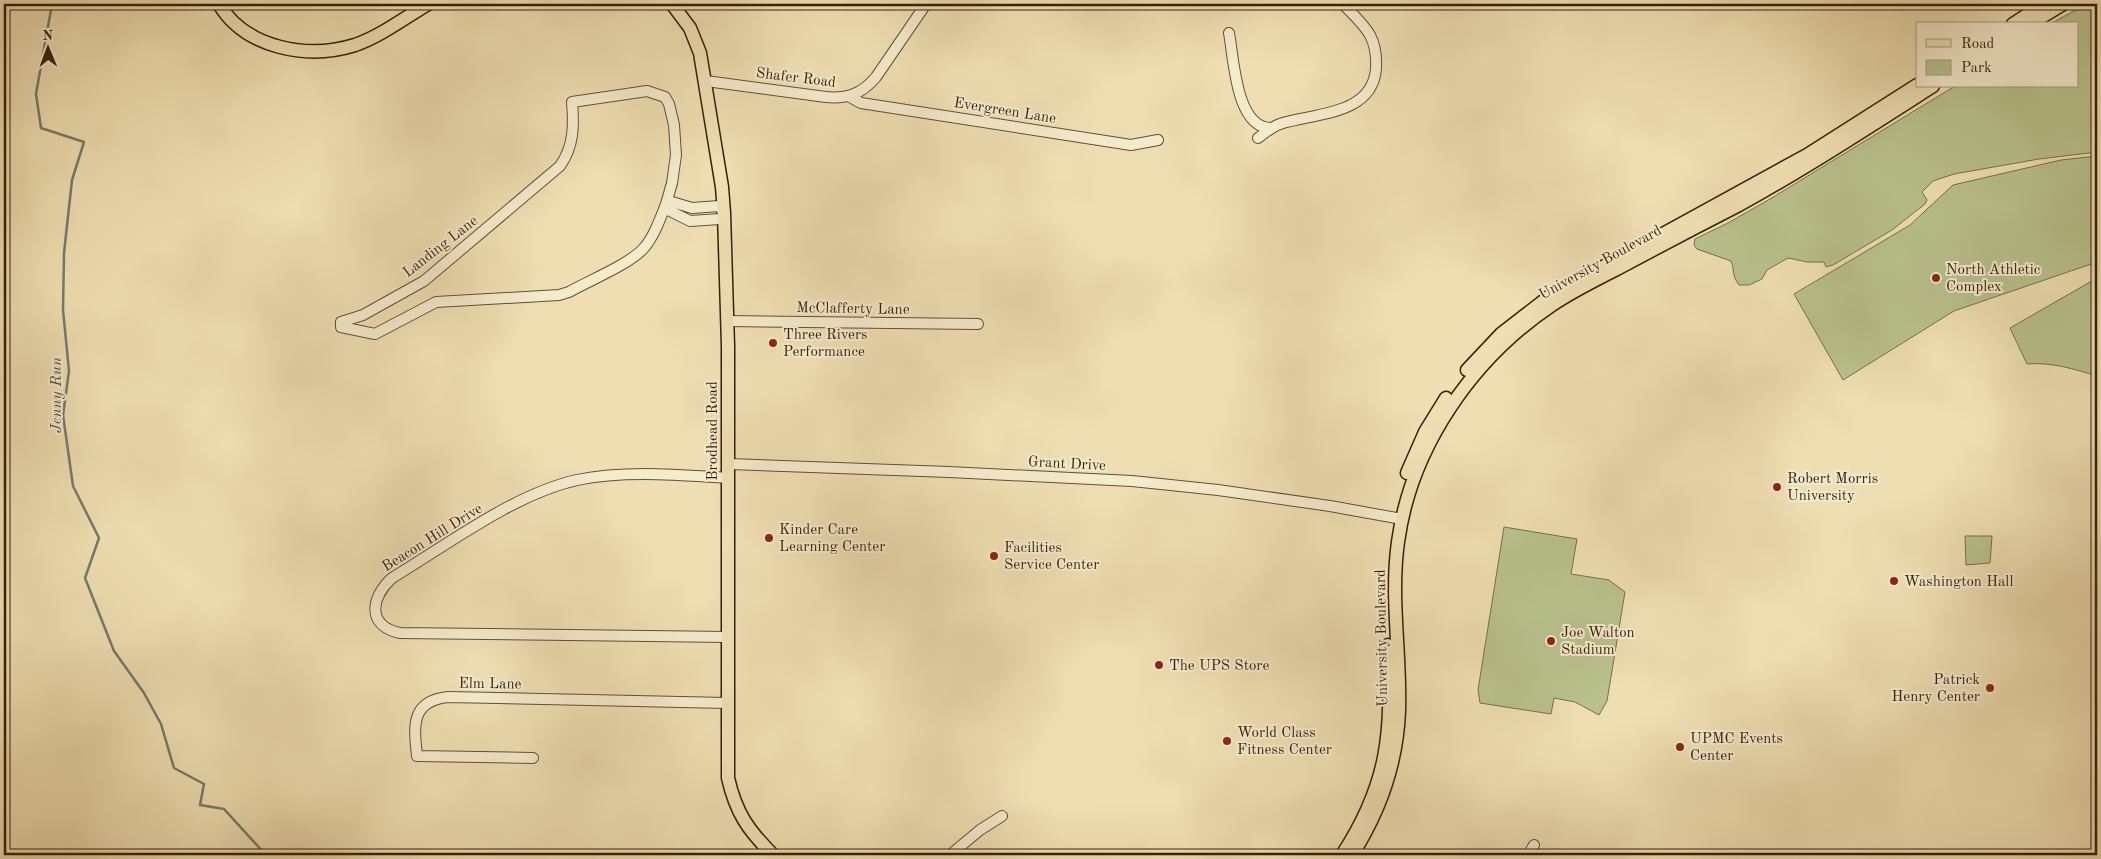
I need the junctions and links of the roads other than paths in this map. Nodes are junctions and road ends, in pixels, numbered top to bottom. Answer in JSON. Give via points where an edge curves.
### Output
{"nodes":[{"id":1,"x":219,"y":4,"type":"edge"},
{"id":2,"x":428,"y":4,"type":"edge"},
{"id":3,"x":672,"y":4,"type":"edge"},
{"id":4,"x":926,"y":4,"type":"edge"},
{"id":5,"x":1343,"y":4,"type":"edge"},
{"id":6,"x":2044,"y":4,"type":"edge"},
{"id":7,"x":2063,"y":4,"type":"edge"},
{"id":8,"x":2016,"y":22,"type":"edge"},
{"id":9,"x":2033,"y":22,"type":"edge"},
{"id":10,"x":1229,"y":34,"type":"dead end"},
{"id":11,"x":706,"y":82,"type":"junction"},
{"id":12,"x":1916,"y":86,"type":"edge"},
{"id":13,"x":1930,"y":88,"type":"edge"},
{"id":14,"x":850,"y":97,"type":"junction"},
{"id":15,"x":1271,"y":128,"type":"junction"},
{"id":16,"x":1258,"y":138,"type":"dead end"},
{"id":17,"x":1158,"y":140,"type":"dead end"},
{"id":18,"x":666,"y":204,"type":"junction"},
{"id":19,"x":724,"y":213,"type":"junction"},
{"id":20,"x":727,"y":321,"type":"junction"},
{"id":21,"x":978,"y":324,"type":"dead end"},
{"id":22,"x":729,"y":464,"type":"junction"},
{"id":23,"x":729,"y":478,"type":"junction"},
{"id":24,"x":1397,"y":519,"type":"junction"},
{"id":25,"x":728,"y":637,"type":"junction"},
{"id":26,"x":727,"y":703,"type":"junction"},
{"id":27,"x":533,"y":758,"type":"dead end"},
{"id":28,"x":1002,"y":816,"type":"dead end"},
{"id":29,"x":1534,"y":845,"type":"dead end"},
{"id":30,"x":1357,"y":854,"type":"edge"},
{"id":31,"x":773,"y":855,"type":"edge"},
{"id":32,"x":950,"y":855,"type":"edge"},
{"id":33,"x":1342,"y":855,"type":"edge"},
{"id":34,"x":1528,"y":855,"type":"edge"}],
"edges":[{"from":1,"to":2,"type":"main road","via":[[230,20],[253,38],[277,46],[318,51],[365,41]]},
{"from":3,"to":11,"type":"main road","name":"Brodhead Road","via":[[684,17],[696,40]]},
{"from":4,"to":14,"type":"street","name":"Shafer Road","via":[[870,85]]},
{"from":5,"to":15,"type":"street","via":[[1371,34],[1376,62],[1372,84],[1358,101],[1345,109]]},
{"from":6,"to":8,"type":"main road"},
{"from":7,"to":9,"type":"main road"},
{"from":10,"to":15,"type":"street","via":[[1242,104],[1257,126]]},
{"from":11,"to":14,"type":"street","name":"Shafer Road"},
{"from":11,"to":19,"type":"main road","name":"Brodhead Road"},
{"from":12,"to":24,"type":"main road","name":"University Boulevard","via":[[1807,155],[1563,288],[1518,319],[1476,360],[1440,407],[1416,451],[1401,489]]},
{"from":13,"to":24,"type":"main road","name":"University Boulevard","via":[[1812,163],[1568,295],[1521,328],[1479,369],[1452,405],[1419,466]]},
{"from":14,"to":17,"type":"street","name":"Evergreen Lane","via":[[861,103],[1131,145]]},
{"from":15,"to":16,"type":"street"},
{"from":18,"to":18,"type":"street","name":"Landing Lane","via":[[676,155],[674,125],[665,98],[646,91],[572,102],[570,147],[554,171],[424,281],[363,315],[341,322],[341,327],[375,334],[436,302],[569,292],[642,250]]},
{"from":18,"to":19,"type":"street","via":[[672,202],[692,208],[719,206]]},
{"from":19,"to":20,"type":"main road","name":"Brodhead Road"},
{"from":20,"to":21,"type":"street","name":"McClafferty Lane"},
{"from":20,"to":22,"type":"main road","name":"Brodhead Road"},
{"from":22,"to":23,"type":"main road","name":"Brodhead Road"},
{"from":22,"to":24,"type":"street","name":"Grant Drive","via":[[1142,482],[1330,506]]},
{"from":23,"to":25,"type":"main road","name":"Brodhead Road"},
{"from":23,"to":25,"type":"street","name":"Beacon Hill Drive","via":[[610,476],[556,486],[520,500],[392,578],[379,591],[375,605],[382,624],[400,633]]},
{"from":24,"to":30,"type":"main road","name":"University Boulevard","via":[[1394,574],[1399,696],[1396,746],[1383,794]]},
{"from":24,"to":33,"type":"main road","name":"University Boulevard","via":[[1387,554],[1390,697],[1387,746],[1374,794]]},
{"from":25,"to":26,"type":"main road","name":"Brodhead Road"},
{"from":26,"to":27,"type":"street","name":"Elm Lane","via":[[448,697],[425,705],[416,719],[417,756]]},
{"from":26,"to":31,"type":"main road","name":"Brodhead Road","via":[[728,778],[732,797],[746,827]]},
{"from":28,"to":32,"type":"street"},
{"from":29,"to":34,"type":"street"}]}
